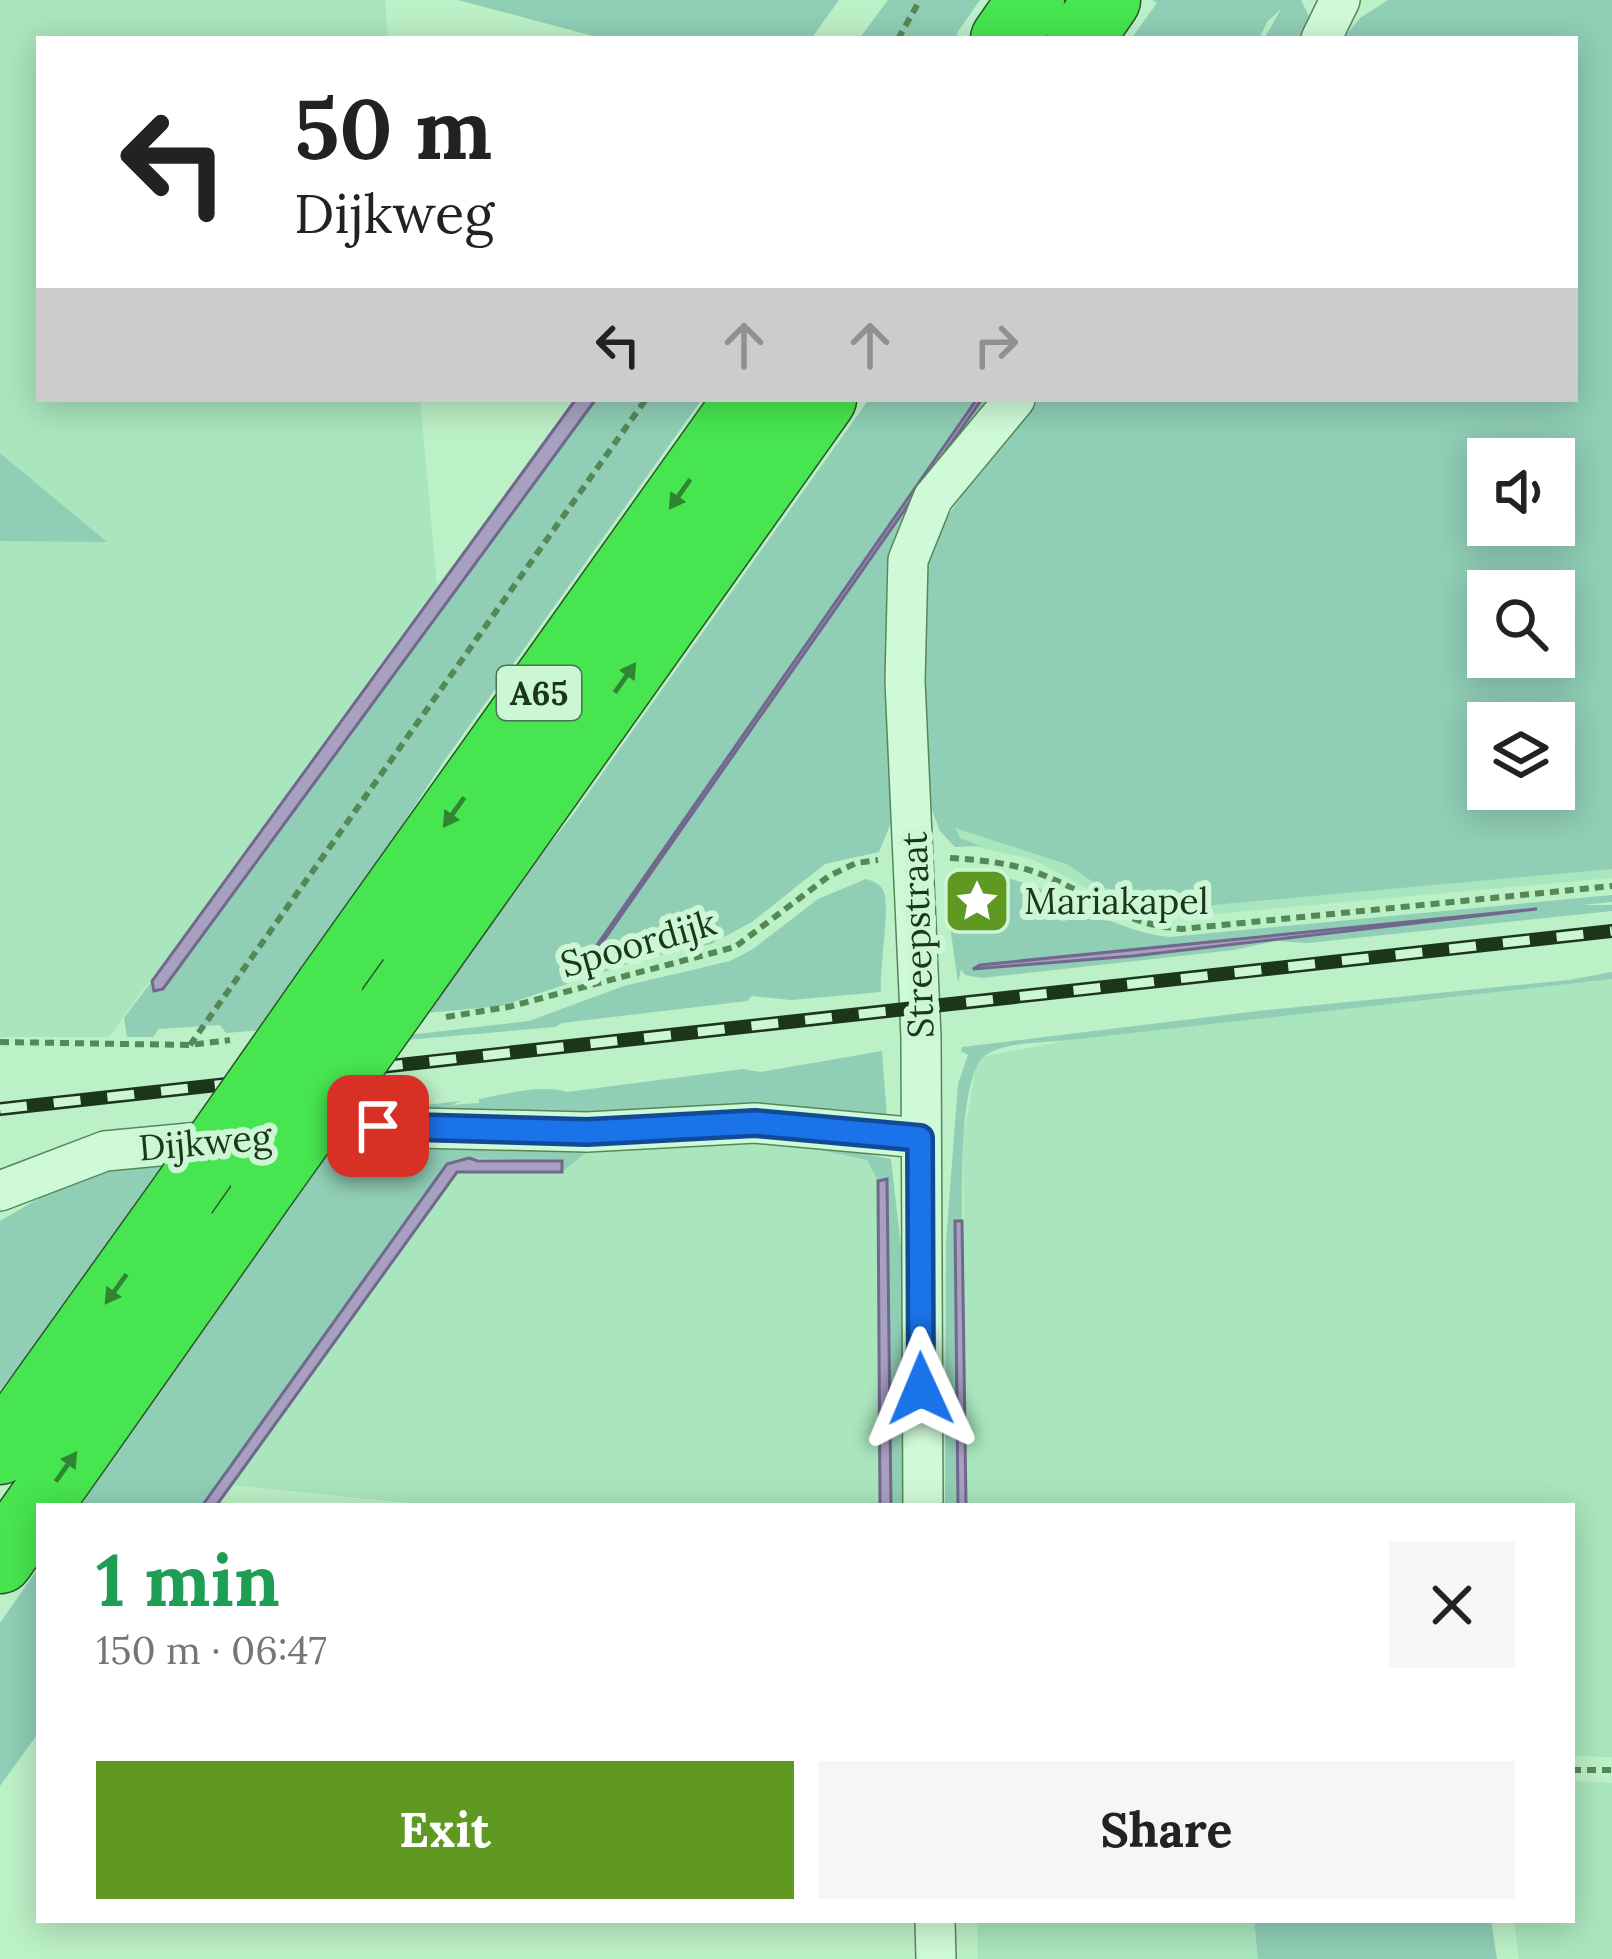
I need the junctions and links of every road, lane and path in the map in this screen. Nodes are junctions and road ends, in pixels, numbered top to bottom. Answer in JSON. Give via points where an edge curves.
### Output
{"nodes":[{"id":1,"x":920,"y":0,"type":"edge"},
{"id":2,"x":1340,"y":0,"type":"edge"},
{"id":3,"x":900,"y":36,"type":"edge"},
{"id":4,"x":1322,"y":36,"type":"edge"},
{"id":5,"x":644,"y":402,"type":"edge"},
{"id":6,"x":746,"y":402,"type":"edge"},
{"id":7,"x":822,"y":402,"type":"edge"},
{"id":8,"x":1013,"y":402,"type":"edge"},
{"id":9,"x":914,"y":855,"type":"junction"},
{"id":10,"x":1612,"y":886,"type":"edge"},
{"id":11,"x":427,"y":998,"type":"junction"},
{"id":12,"x":236,"y":1040,"type":"dead end"},
{"id":13,"x":0,"y":1042,"type":"edge"},
{"id":14,"x":190,"y":1045,"type":"junction"},
{"id":15,"x":920,"y":1138,"type":"junction"},
{"id":16,"x":0,"y":1191,"type":"edge"},
{"id":17,"x":0,"y":1451,"type":"edge"},
{"id":18,"x":40,"y":1503,"type":"edge"},
{"id":19,"x":923,"y":1503,"type":"edge"},
{"id":20,"x":36,"y":1509,"type":"edge"},
{"id":21,"x":0,"y":1560,"type":"edge"},
{"id":22,"x":1575,"y":1769,"type":"edge"},
{"id":23,"x":1612,"y":1770,"type":"edge"},
{"id":24,"x":935,"y":1923,"type":"edge"},
{"id":25,"x":936,"y":1959,"type":"edge"}],
"edges":[{"from":1,"to":3,"type":"path"},
{"from":2,"to":4,"type":"street"},
{"from":5,"to":14,"type":"path"},
{"from":6,"to":17,"type":"highway","number":"A65","one_way":true,"bridge":true},
{"from":11,"to":7,"type":"highway","number":"A65","one_way":true},
{"from":8,"to":9,"type":"street","name":"Streepstraat","via":[[933,498],[908,560]]},
{"from":9,"to":10,"type":"path","name":"Spoordijk","via":[[1014,866],[1125,918],[1182,928]]},
{"from":9,"to":11,"type":"path","name":"Spoordijk","via":[[856,863],[829,876],[735,946],[508,1007]]},
{"from":9,"to":15,"type":"street","name":"Streepstraat"},
{"from":18,"to":11,"type":"highway","number":"A65","one_way":true,"bridge":true,"via":[[265,1185]]},
{"from":12,"to":14,"type":"path"},
{"from":13,"to":14,"type":"path"},
{"from":15,"to":16,"type":"street","name":"Dijkweg","via":[[755,1123],[587,1132],[378,1126],[105,1151]]},
{"from":15,"to":19,"type":"street","name":"Streepstraat"},
{"from":21,"to":20,"type":"highway","number":"A65","one_way":true,"bridge":true},
{"from":22,"to":23,"type":"path"},
{"from":24,"to":25,"type":"street"}]}
